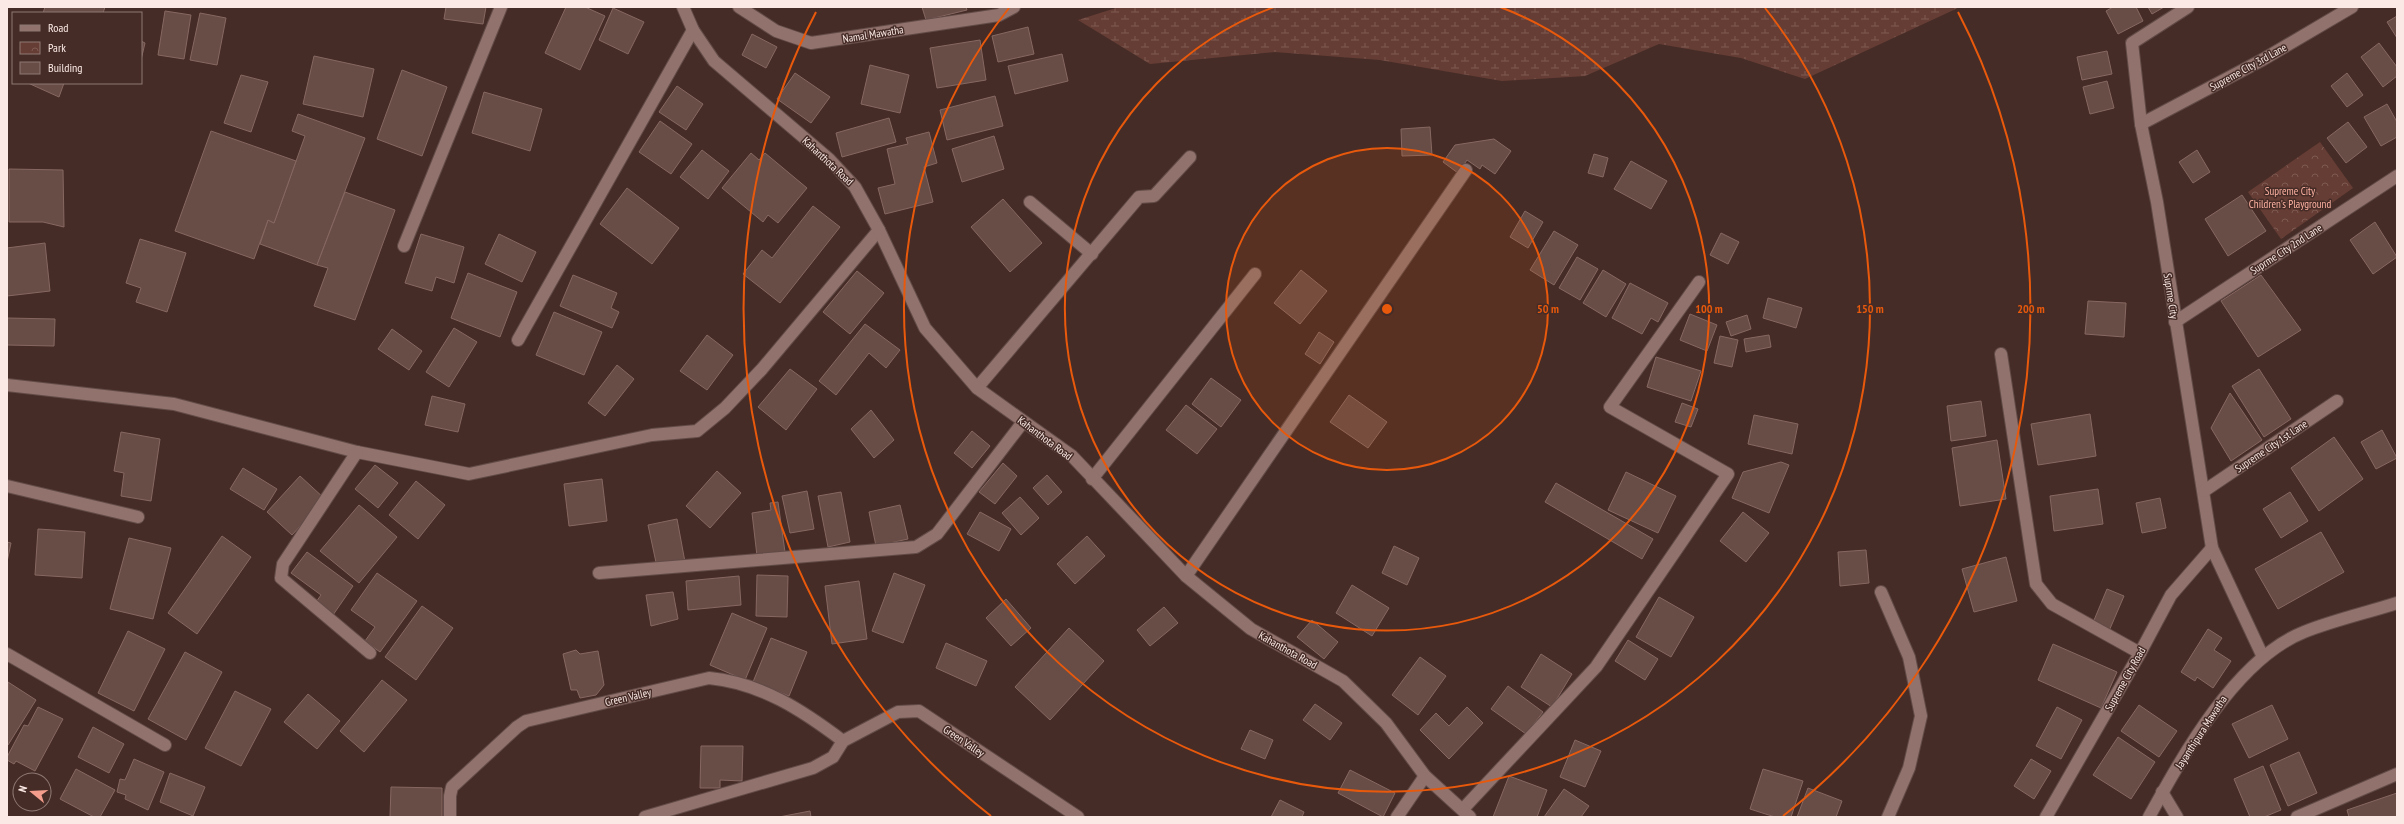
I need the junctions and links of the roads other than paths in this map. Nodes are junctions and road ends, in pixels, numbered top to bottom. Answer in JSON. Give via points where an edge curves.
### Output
{"nodes":[{"id":1,"x":501,"y":7,"type":"edge"},
{"id":2,"x":683,"y":7,"type":"edge"},
{"id":3,"x":739,"y":7,"type":"edge"},
{"id":4,"x":1014,"y":7,"type":"edge"},
{"id":5,"x":2188,"y":7,"type":"edge"},
{"id":6,"x":2352,"y":7,"type":"edge"},
{"id":7,"x":693,"y":30,"type":"junction"},
{"id":8,"x":2141,"y":124,"type":"junction"},
{"id":9,"x":1190,"y":157,"type":"dead end"},
{"id":10,"x":1466,"y":170,"type":"dead end"},
{"id":11,"x":2397,"y":176,"type":"edge"},
{"id":12,"x":1030,"y":202,"type":"dead end"},
{"id":13,"x":879,"y":230,"type":"junction"},
{"id":14,"x":404,"y":246,"type":"dead end"},
{"id":15,"x":1092,"y":254,"type":"junction"},
{"id":16,"x":1255,"y":274,"type":"dead end"},
{"id":17,"x":1699,"y":282,"type":"dead end"},
{"id":18,"x":2176,"y":322,"type":"junction"},
{"id":19,"x":518,"y":340,"type":"dead end"},
{"id":20,"x":2001,"y":354,"type":"dead end"},
{"id":21,"x":7,"y":385,"type":"edge"},
{"id":22,"x":977,"y":388,"type":"junction"},
{"id":23,"x":2337,"y":401,"type":"dead end"},
{"id":24,"x":1024,"y":422,"type":"junction"},
{"id":25,"x":357,"y":452,"type":"junction"},
{"id":26,"x":1092,"y":479,"type":"junction"},
{"id":27,"x":7,"y":486,"type":"edge"},
{"id":28,"x":2204,"y":491,"type":"junction"},
{"id":29,"x":138,"y":517,"type":"dead end"},
{"id":30,"x":2212,"y":548,"type":"junction"},
{"id":31,"x":599,"y":573,"type":"dead end"},
{"id":32,"x":1186,"y":576,"type":"junction"},
{"id":33,"x":1881,"y":592,"type":"dead end"},
{"id":34,"x":2397,"y":603,"type":"edge"},
{"id":35,"x":370,"y":653,"type":"dead end"},
{"id":36,"x":2140,"y":653,"type":"junction"},
{"id":37,"x":7,"y":654,"type":"edge"},
{"id":38,"x":2263,"y":656,"type":"junction"},
{"id":39,"x":843,"y":741,"type":"junction"},
{"id":40,"x":165,"y":745,"type":"dead end"},
{"id":41,"x":2397,"y":774,"type":"edge"},
{"id":42,"x":1425,"y":776,"type":"junction"},
{"id":43,"x":2162,"y":792,"type":"junction"},
{"id":44,"x":1466,"y":813,"type":"edge"},
{"id":45,"x":450,"y":817,"type":"edge"},
{"id":46,"x":645,"y":817,"type":"edge"},
{"id":47,"x":1078,"y":817,"type":"edge"},
{"id":48,"x":1397,"y":817,"type":"edge"},
{"id":49,"x":1888,"y":817,"type":"edge"},
{"id":50,"x":2046,"y":817,"type":"edge"},
{"id":51,"x":2149,"y":817,"type":"edge"},
{"id":52,"x":2177,"y":817,"type":"edge"},
{"id":53,"x":2297,"y":817,"type":"edge"}],
"edges":[{"from":1,"to":14,"type":"street"},
{"from":2,"to":7,"type":"street","name":"Kahanthota Road"},
{"from":3,"to":4,"type":"street","name":"Namal Mawatha","via":[[776,31],[811,43],[999,15]]},
{"from":5,"to":8,"type":"street","name":"Suprme City","via":[[2132,44]]},
{"from":6,"to":8,"type":"street","name":"Supreme CIty 3rd Lane","via":[[2262,60]]},
{"from":7,"to":13,"type":"street","name":"Kahanthota Road","via":[[714,61],[829,159],[855,187]]},
{"from":7,"to":19,"type":"street"},
{"from":8,"to":18,"type":"street","name":"Suprme City","via":[[2157,202]]},
{"from":9,"to":15,"type":"street","via":[[1154,196],[1139,197]]},
{"from":10,"to":32,"type":"street"},
{"from":11,"to":18,"type":"street","name":"Suprme City 2nd Lane"},
{"from":12,"to":15,"type":"street"},
{"from":13,"to":22,"type":"street","name":"Kahanthota Road","via":[[924,328]]},
{"from":13,"to":25,"type":"street","via":[[762,369],[725,408],[697,431],[652,435],[469,474]]},
{"from":15,"to":22,"type":"street"},
{"from":16,"to":26,"type":"street"},
{"from":17,"to":44,"type":"street","via":[[1610,407],[1728,474],[1596,667]]},
{"from":18,"to":28,"type":"street","name":"Suprme City"},
{"from":20,"to":36,"type":"street","via":[[2036,584],[2052,604]]},
{"from":21,"to":25,"type":"street","via":[[174,404]]},
{"from":22,"to":24,"type":"street","name":"Kahanthota Road"},
{"from":23,"to":28,"type":"street","name":"Supreme City 1st Lane"},
{"from":24,"to":26,"type":"street","name":"Kahanthota Road","via":[[1072,456]]},
{"from":24,"to":31,"type":"street","via":[[938,534],[916,547]]},
{"from":25,"to":35,"type":"street","via":[[283,564],[281,578]]},
{"from":26,"to":32,"type":"street","name":"Kahanthota Road"},
{"from":27,"to":29,"type":"street"},
{"from":28,"to":30,"type":"street","name":"Suprme City"},
{"from":30,"to":36,"type":"street","name":"Supreme City Road","via":[[2170,595]]},
{"from":30,"to":38,"type":"street","name":"Suprme City"},
{"from":32,"to":42,"type":"street","name":"Kahanthota Road","via":[[1251,629],[1343,681],[1386,723]]},
{"from":33,"to":49,"type":"street","via":[[1909,657],[1921,716],[1908,768]]},
{"from":34,"to":38,"type":"street","name":"Jayanthipura Mawatha","via":[[2303,632]]},
{"from":36,"to":50,"type":"street","name":"Supreme City Road"},
{"from":37,"to":40,"type":"street"},
{"from":38,"to":43,"type":"street","name":"Jayanthipura Mawatha","via":[[2222,696]]},
{"from":39,"to":45,"type":"street","name":"Green Valley","via":[[786,701],[728,680],[709,678],[526,721],[452,787]]},
{"from":39,"to":46,"type":"street","name":"Green Valley","via":[[832,757],[813,768]]},
{"from":39,"to":47,"type":"street","name":"Green Valley","via":[[898,712],[919,711]]},
{"from":41,"to":53,"type":"street"},
{"from":42,"to":44,"type":"street","name":"Kahanthota Road"},
{"from":42,"to":48,"type":"street"},
{"from":43,"to":51,"type":"street","name":"Jayanthipura Mawatha"},
{"from":43,"to":52,"type":"street"}]}
